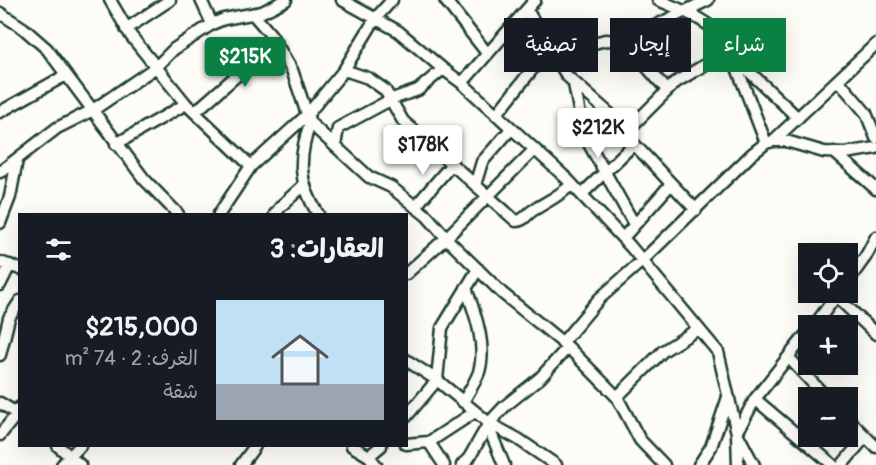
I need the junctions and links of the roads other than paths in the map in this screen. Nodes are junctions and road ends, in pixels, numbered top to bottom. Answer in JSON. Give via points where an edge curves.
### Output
{"nodes":[{"id":1,"x":110,"y":0,"type":"edge"},
{"id":2,"x":170,"y":0,"type":"edge"},
{"id":3,"x":201,"y":0,"type":"edge"},
{"id":4,"x":342,"y":0,"type":"edge"},
{"id":5,"x":392,"y":0,"type":"edge"},
{"id":6,"x":445,"y":0,"type":"edge"},
{"id":7,"x":535,"y":0,"type":"edge"},
{"id":8,"x":658,"y":0,"type":"edge"},
{"id":9,"x":708,"y":0,"type":"edge"},
{"id":10,"x":280,"y":1,"type":"edge"},
{"id":11,"x":527,"y":10,"type":"junction"},
{"id":12,"x":685,"y":12,"type":"junction"},
{"id":13,"x":0,"y":13,"type":"edge"},
{"id":14,"x":253,"y":14,"type":"junction"},
{"id":15,"x":532,"y":18,"type":"edge"},
{"id":16,"x":672,"y":18,"type":"edge"},
{"id":17,"x":375,"y":19,"type":"junction"},
{"id":18,"x":703,"y":20,"type":"edge"},
{"id":19,"x":212,"y":24,"type":"junction"},
{"id":20,"x":126,"y":29,"type":"junction"},
{"id":21,"x":275,"y":42,"type":"junction"},
{"id":22,"x":876,"y":44,"type":"edge"},
{"id":23,"x":487,"y":53,"type":"junction"},
{"id":24,"x":703,"y":66,"type":"edge"},
{"id":25,"x":156,"y":67,"type":"junction"},
{"id":26,"x":443,"y":69,"type":"junction"},
{"id":27,"x":344,"y":70,"type":"junction"},
{"id":28,"x":530,"y":72,"type":"edge"},
{"id":29,"x":565,"y":72,"type":"edge"},
{"id":30,"x":651,"y":72,"type":"edge"},
{"id":31,"x":739,"y":72,"type":"edge"},
{"id":32,"x":751,"y":72,"type":"edge"},
{"id":33,"x":66,"y":75,"type":"junction"},
{"id":34,"x":838,"y":80,"type":"junction"},
{"id":35,"x":462,"y":83,"type":"junction"},
{"id":36,"x":574,"y":84,"type":"junction"},
{"id":37,"x":666,"y":90,"type":"junction"},
{"id":38,"x":392,"y":99,"type":"junction"},
{"id":39,"x":191,"y":108,"type":"junction"},
{"id":40,"x":1,"y":110,"type":"edge"},
{"id":41,"x":93,"y":110,"type":"junction"},
{"id":42,"x":496,"y":115,"type":"junction"},
{"id":43,"x":798,"y":117,"type":"junction"},
{"id":44,"x":308,"y":119,"type":"junction"},
{"id":45,"x":511,"y":129,"type":"junction"},
{"id":46,"x":625,"y":133,"type":"junction"},
{"id":47,"x":876,"y":138,"type":"edge"},
{"id":48,"x":770,"y":142,"type":"junction"},
{"id":49,"x":116,"y":144,"type":"junction"},
{"id":50,"x":634,"y":144,"type":"junction"},
{"id":51,"x":335,"y":146,"type":"junction"},
{"id":52,"x":876,"y":148,"type":"edge"},
{"id":53,"x":534,"y":150,"type":"junction"},
{"id":54,"x":834,"y":152,"type":"junction"},
{"id":55,"x":17,"y":160,"type":"junction"},
{"id":56,"x":452,"y":164,"type":"junction"},
{"id":57,"x":252,"y":166,"type":"junction"},
{"id":58,"x":0,"y":172,"type":"edge"},
{"id":59,"x":604,"y":173,"type":"junction"},
{"id":60,"x":572,"y":184,"type":"junction"},
{"id":61,"x":671,"y":184,"type":"junction"},
{"id":62,"x":475,"y":185,"type":"junction"},
{"id":63,"x":303,"y":186,"type":"junction"},
{"id":64,"x":876,"y":189,"type":"edge"},
{"id":65,"x":582,"y":194,"type":"junction"},
{"id":66,"x":488,"y":196,"type":"junction"},
{"id":67,"x":415,"y":207,"type":"junction"},
{"id":68,"x":696,"y":210,"type":"junction"},
{"id":69,"x":177,"y":213,"type":"edge"},
{"id":70,"x":220,"y":213,"type":"edge"},
{"id":71,"x":276,"y":213,"type":"edge"},
{"id":72,"x":317,"y":213,"type":"edge"},
{"id":73,"x":0,"y":223,"type":"edge"},
{"id":74,"x":634,"y":224,"type":"junction"},
{"id":75,"x":876,"y":237,"type":"edge"},
{"id":76,"x":446,"y":238,"type":"junction"},
{"id":77,"x":623,"y":238,"type":"junction"},
{"id":78,"x":643,"y":260,"type":"junction"},
{"id":79,"x":10,"y":265,"type":"edge"},
{"id":80,"x":858,"y":267,"type":"edge"},
{"id":81,"x":478,"y":269,"type":"junction"},
{"id":82,"x":408,"y":272,"type":"edge"},
{"id":83,"x":0,"y":285,"type":"edge"},
{"id":84,"x":466,"y":288,"type":"junction"},
{"id":85,"x":846,"y":303,"type":"edge"},
{"id":86,"x":18,"y":304,"type":"edge"},
{"id":87,"x":698,"y":329,"type":"junction"},
{"id":88,"x":876,"y":334,"type":"edge"},
{"id":89,"x":565,"y":345,"type":"junction"},
{"id":90,"x":798,"y":346,"type":"edge"},
{"id":91,"x":0,"y":355,"type":"edge"},
{"id":92,"x":789,"y":358,"type":"junction"},
{"id":93,"x":408,"y":361,"type":"edge"},
{"id":94,"x":437,"y":380,"type":"junction"},
{"id":95,"x":817,"y":387,"type":"edge"},
{"id":96,"x":617,"y":396,"type":"junction"},
{"id":97,"x":728,"y":396,"type":"junction"},
{"id":98,"x":755,"y":399,"type":"junction"},
{"id":99,"x":463,"y":402,"type":"junction"},
{"id":100,"x":0,"y":403,"type":"edge"},
{"id":101,"x":18,"y":412,"type":"edge"},
{"id":102,"x":475,"y":412,"type":"junction"},
{"id":103,"x":18,"y":413,"type":"edge"},
{"id":104,"x":408,"y":415,"type":"edge"},
{"id":105,"x":489,"y":425,"type":"junction"},
{"id":106,"x":858,"y":430,"type":"edge"},
{"id":107,"x":737,"y":433,"type":"junction"},
{"id":108,"x":0,"y":435,"type":"edge"},
{"id":109,"x":865,"y":437,"type":"junction"},
{"id":110,"x":429,"y":442,"type":"junction"},
{"id":111,"x":408,"y":444,"type":"edge"},
{"id":112,"x":59,"y":447,"type":"edge"},
{"id":113,"x":79,"y":447,"type":"edge"},
{"id":114,"x":254,"y":447,"type":"edge"},
{"id":115,"x":354,"y":447,"type":"edge"},
{"id":116,"x":380,"y":447,"type":"edge"},
{"id":117,"x":876,"y":447,"type":"edge"},
{"id":118,"x":71,"y":456,"type":"junction"},
{"id":119,"x":369,"y":456,"type":"junction"},
{"id":120,"x":62,"y":465,"type":"edge"},
{"id":121,"x":80,"y":465,"type":"edge"},
{"id":122,"x":241,"y":465,"type":"edge"},
{"id":123,"x":376,"y":465,"type":"edge"},
{"id":124,"x":444,"y":465,"type":"edge"},
{"id":125,"x":462,"y":465,"type":"edge"},
{"id":126,"x":504,"y":465,"type":"edge"},
{"id":127,"x":556,"y":465,"type":"edge"},
{"id":128,"x":664,"y":465,"type":"edge"},
{"id":129,"x":699,"y":465,"type":"edge"},
{"id":130,"x":738,"y":465,"type":"edge"},
{"id":131,"x":754,"y":465,"type":"edge"},
{"id":132,"x":833,"y":465,"type":"edge"},
{"id":133,"x":842,"y":465,"type":"edge"}],
"edges":[{"from":1,"to":20,"type":"street"},
{"from":2,"to":20,"type":"street"},
{"from":3,"to":19,"type":"street"},
{"from":4,"to":17,"type":"street"},
{"from":5,"to":17,"type":"street"},
{"from":6,"to":23,"type":"street"},
{"from":7,"to":11,"type":"street"},
{"from":8,"to":12,"type":"street"},
{"from":9,"to":12,"type":"street"},
{"from":10,"to":14,"type":"street"},
{"from":11,"to":15,"type":"street"},
{"from":11,"to":23,"type":"street"},
{"from":12,"to":16,"type":"street"},
{"from":12,"to":18,"type":"street"},
{"from":13,"to":33,"type":"street","via":[[47,49]]},
{"from":14,"to":19,"type":"street"},
{"from":14,"to":21,"type":"street"},
{"from":17,"to":26,"type":"street","via":[[398,31]]},
{"from":17,"to":27,"type":"street"},
{"from":19,"to":25,"type":"street","via":[[174,49]]},
{"from":20,"to":25,"type":"street"},
{"from":21,"to":39,"type":"street"},
{"from":21,"to":44,"type":"street","via":[[292,70]]},
{"from":22,"to":34,"type":"street"},
{"from":23,"to":35,"type":"street"},
{"from":24,"to":37,"type":"street"},
{"from":25,"to":39,"type":"street"},
{"from":25,"to":41,"type":"street"},
{"from":26,"to":35,"type":"street"},
{"from":26,"to":38,"type":"street","via":[[424,86]]},
{"from":27,"to":38,"type":"street","via":[[368,78]]},
{"from":27,"to":44,"type":"street"},
{"from":28,"to":42,"type":"street"},
{"from":29,"to":36,"type":"street"},
{"from":30,"to":37,"type":"street"},
{"from":31,"to":48,"type":"street"},
{"from":32,"to":43,"type":"street"},
{"from":33,"to":40,"type":"street"},
{"from":33,"to":41,"type":"street"},
{"from":34,"to":43,"type":"street"},
{"from":34,"to":47,"type":"street","via":[[866,113]]},
{"from":35,"to":42,"type":"street"},
{"from":36,"to":46,"type":"street"},
{"from":36,"to":59,"type":"street","via":[[584,135]]},
{"from":37,"to":46,"type":"street"},
{"from":38,"to":51,"type":"street","via":[[338,128]]},
{"from":38,"to":56,"type":"street","via":[[403,121]]},
{"from":39,"to":49,"type":"street"},
{"from":39,"to":57,"type":"street"},
{"from":41,"to":49,"type":"street"},
{"from":41,"to":55,"type":"street","via":[[57,128]]},
{"from":42,"to":45,"type":"street"},
{"from":43,"to":48,"type":"street"},
{"from":44,"to":51,"type":"street"},
{"from":44,"to":57,"type":"street"},
{"from":44,"to":63,"type":"street","via":[[302,153]]},
{"from":45,"to":53,"type":"street"},
{"from":45,"to":62,"type":"street","via":[[482,162]]},
{"from":46,"to":50,"type":"street"},
{"from":48,"to":54,"type":"street","via":[[786,141]]},
{"from":48,"to":68,"type":"street","via":[[752,154]]},
{"from":49,"to":69,"type":"street"},
{"from":50,"to":59,"type":"street"},
{"from":50,"to":61,"type":"street"},
{"from":51,"to":67,"type":"street","via":[[369,177],[391,187]]},
{"from":52,"to":54,"type":"street"},
{"from":53,"to":60,"type":"street"},
{"from":53,"to":66,"type":"street"},
{"from":54,"to":64,"type":"street"},
{"from":55,"to":58,"type":"street"},
{"from":55,"to":73,"type":"street"},
{"from":56,"to":62,"type":"street"},
{"from":56,"to":67,"type":"street"},
{"from":57,"to":70,"type":"street"},
{"from":59,"to":65,"type":"street"},
{"from":59,"to":74,"type":"street"},
{"from":60,"to":65,"type":"street"},
{"from":60,"to":66,"type":"street","via":[[518,222]]},
{"from":61,"to":68,"type":"street"},
{"from":61,"to":74,"type":"street"},
{"from":62,"to":66,"type":"street"},
{"from":63,"to":71,"type":"street"},
{"from":63,"to":72,"type":"street"},
{"from":65,"to":77,"type":"street"},
{"from":66,"to":76,"type":"street"},
{"from":67,"to":76,"type":"street"},
{"from":68,"to":78,"type":"street"},
{"from":74,"to":77,"type":"street"},
{"from":75,"to":80,"type":"street"},
{"from":76,"to":81,"type":"street"},
{"from":76,"to":82,"type":"street"},
{"from":77,"to":78,"type":"street"},
{"from":78,"to":87,"type":"street"},
{"from":78,"to":89,"type":"street","via":[[599,299]]},
{"from":79,"to":83,"type":"street"},
{"from":81,"to":84,"type":"street"},
{"from":81,"to":89,"type":"street"},
{"from":84,"to":94,"type":"street","via":[[442,328]]},
{"from":84,"to":99,"type":"street","via":[[481,348],[479,371]]},
{"from":85,"to":88,"type":"street"},
{"from":86,"to":91,"type":"street","via":[[9,318]]},
{"from":87,"to":96,"type":"street","via":[[663,351]]},
{"from":87,"to":97,"type":"street","via":[[718,352]]},
{"from":89,"to":96,"type":"street"},
{"from":89,"to":105,"type":"street","via":[[540,378],[505,406]]},
{"from":90,"to":92,"type":"street"},
{"from":92,"to":95,"type":"street"},
{"from":92,"to":98,"type":"street"},
{"from":93,"to":94,"type":"street"},
{"from":94,"to":99,"type":"street"},
{"from":94,"to":104,"type":"street"},
{"from":96,"to":128,"type":"street","via":[[640,440]]},
{"from":97,"to":107,"type":"street"},
{"from":97,"to":129,"type":"street","via":[[711,447]]},
{"from":98,"to":107,"type":"street"},
{"from":98,"to":132,"type":"street"},
{"from":99,"to":102,"type":"street"},
{"from":100,"to":101,"type":"street"},
{"from":102,"to":105,"type":"street"},
{"from":102,"to":110,"type":"street"},
{"from":103,"to":108,"type":"street"},
{"from":105,"to":125,"type":"street"},
{"from":105,"to":126,"type":"street"},
{"from":105,"to":127,"type":"street"},
{"from":106,"to":109,"type":"street"},
{"from":107,"to":130,"type":"street"},
{"from":107,"to":131,"type":"street"},
{"from":109,"to":117,"type":"street"},
{"from":109,"to":133,"type":"street"},
{"from":110,"to":111,"type":"street"},
{"from":110,"to":124,"type":"street"},
{"from":112,"to":118,"type":"street"},
{"from":113,"to":118,"type":"street"},
{"from":114,"to":122,"type":"street"},
{"from":115,"to":119,"type":"street"},
{"from":116,"to":119,"type":"street"},
{"from":118,"to":120,"type":"street"},
{"from":118,"to":121,"type":"street"},
{"from":119,"to":123,"type":"street"}]}
